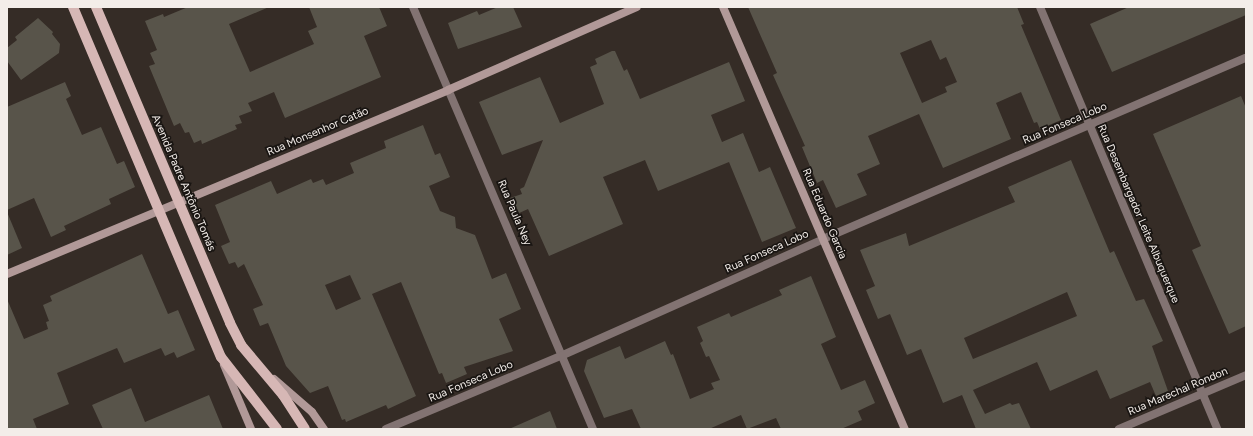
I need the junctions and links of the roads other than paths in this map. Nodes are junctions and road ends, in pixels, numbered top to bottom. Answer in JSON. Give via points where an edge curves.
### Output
{"nodes":[{"id":1,"x":73,"y":7,"type":"edge"},
{"id":2,"x":96,"y":7,"type":"edge"},
{"id":3,"x":413,"y":7,"type":"edge"},
{"id":4,"x":637,"y":7,"type":"edge"},
{"id":5,"x":723,"y":7,"type":"edge"},
{"id":6,"x":1040,"y":7,"type":"edge"},
{"id":7,"x":1246,"y":58,"type":"edge"},
{"id":8,"x":448,"y":90,"type":"junction"},
{"id":9,"x":1089,"y":126,"type":"junction"},
{"id":10,"x":178,"y":202,"type":"junction"},
{"id":11,"x":159,"y":210,"type":"junction"},
{"id":12,"x":823,"y":239,"type":"junction"},
{"id":13,"x":7,"y":274,"type":"edge"},
{"id":14,"x":563,"y":355,"type":"junction"},
{"id":15,"x":221,"y":357,"type":"junction"},
{"id":16,"x":257,"y":364,"type":"junction"},
{"id":17,"x":1246,"y":375,"type":"edge"},
{"id":18,"x":1203,"y":394,"type":"junction"},
{"id":19,"x":251,"y":429,"type":"edge"},
{"id":20,"x":277,"y":429,"type":"edge"},
{"id":21,"x":305,"y":429,"type":"edge"},
{"id":22,"x":324,"y":429,"type":"edge"},
{"id":23,"x":386,"y":429,"type":"edge"},
{"id":24,"x":593,"y":429,"type":"edge"},
{"id":25,"x":905,"y":429,"type":"edge"},
{"id":26,"x":1119,"y":429,"type":"edge"},
{"id":27,"x":1217,"y":429,"type":"edge"}],
"edges":[{"from":1,"to":11,"type":"main road"},
{"from":2,"to":10,"type":"main road","name":"Avenida Padre Antônio Tomás"},
{"from":3,"to":8,"type":"street","name":"Rua Paula Ney"},
{"from":4,"to":8,"type":"street","name":"Rua Monsenhor Catão"},
{"from":5,"to":12,"type":"street","name":"Rua Eduardo Garcia"},
{"from":6,"to":9,"type":"street","name":"Rua Desembargador Leite Albuquerque"},
{"from":7,"to":9,"type":"street","name":"Rua Fonseca Lobo"},
{"from":8,"to":10,"type":"street","name":"Rua Monsenhor Catão"},
{"from":8,"to":14,"type":"street","name":"Rua Paula Ney"},
{"from":9,"to":12,"type":"street","name":"Rua Fonseca Lobo"},
{"from":9,"to":18,"type":"street","name":"Rua Desembargador Leite Albuquerque"},
{"from":10,"to":11,"type":"street","name":"Rua Monsenhor Catão"},
{"from":10,"to":16,"type":"main road","name":"Avenida Padre Antônio Tomás","via":[[230,323],[241,345]]},
{"from":11,"to":13,"type":"street","name":"Rua Monsenhor Catão"},
{"from":11,"to":15,"type":"main road"},
{"from":12,"to":14,"type":"street","name":"Rua Fonseca Lobo"},
{"from":12,"to":25,"type":"street","name":"Rua Eduardo Garcia"},
{"from":14,"to":23,"type":"street","name":"Rua Fonseca Lobo"},
{"from":14,"to":24,"type":"street","name":"Rua Paula Ney"},
{"from":15,"to":19,"type":"street"},
{"from":15,"to":20,"type":"main road"},
{"from":16,"to":21,"type":"main road","name":"Avenida Padre Antônio Tomás","via":[[284,395]]},
{"from":16,"to":22,"type":"street","name":"Avenida Padre Antônio Tomás","via":[[312,412]]},
{"from":17,"to":18,"type":"street","name":"Rua Marechal Rondon"},
{"from":18,"to":26,"type":"street","name":"Rua Marechal Rondon"},
{"from":18,"to":27,"type":"street","name":"Rua Desembargador Leite Albuquerque"}]}
